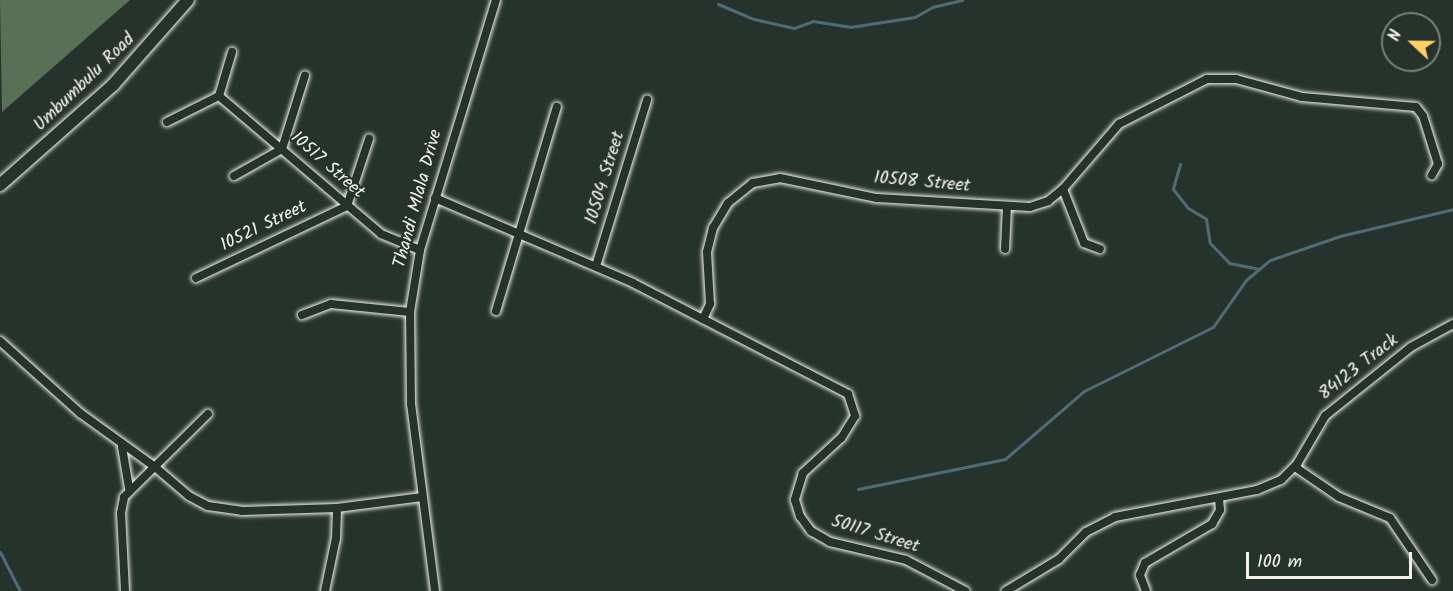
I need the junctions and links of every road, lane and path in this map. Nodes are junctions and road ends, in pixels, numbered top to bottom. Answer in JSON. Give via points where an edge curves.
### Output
{"nodes":[{"id":1,"x":188,"y":0,"type":"edge"},
{"id":2,"x":496,"y":0,"type":"edge"},
{"id":3,"x":232,"y":52,"type":"dead end"},
{"id":4,"x":305,"y":75,"type":"dead end"},
{"id":5,"x":219,"y":96,"type":"junction"},
{"id":6,"x":647,"y":100,"type":"dead end"},
{"id":7,"x":557,"y":107,"type":"dead end"},
{"id":8,"x":167,"y":122,"type":"dead end"},
{"id":9,"x":369,"y":139,"type":"dead end"},
{"id":10,"x":282,"y":149,"type":"junction"},
{"id":11,"x":234,"y":176,"type":"dead end"},
{"id":12,"x":1432,"y":176,"type":"dead end"},
{"id":13,"x":0,"y":184,"type":"edge"},
{"id":14,"x":1063,"y":189,"type":"junction"},
{"id":15,"x":435,"y":198,"type":"junction"},
{"id":16,"x":347,"y":206,"type":"junction"},
{"id":17,"x":1007,"y":206,"type":"junction"},
{"id":18,"x":517,"y":232,"type":"junction"},
{"id":19,"x":420,"y":249,"type":"junction"},
{"id":20,"x":1005,"y":249,"type":"dead end"},
{"id":21,"x":1100,"y":249,"type":"dead end"},
{"id":22,"x":596,"y":266,"type":"junction"},
{"id":23,"x":196,"y":278,"type":"dead end"},
{"id":24,"x":496,"y":311,"type":"dead end"},
{"id":25,"x":410,"y":312,"type":"junction"},
{"id":26,"x":302,"y":315,"type":"dead end"},
{"id":27,"x":703,"y":319,"type":"junction"},
{"id":28,"x":1453,"y":324,"type":"edge"},
{"id":29,"x":0,"y":341,"type":"edge"},
{"id":30,"x":208,"y":414,"type":"dead end"},
{"id":31,"x":122,"y":447,"type":"junction"},
{"id":32,"x":155,"y":467,"type":"junction"},
{"id":33,"x":1294,"y":467,"type":"junction"},
{"id":34,"x":129,"y":488,"type":"junction"},
{"id":35,"x":422,"y":497,"type":"junction"},
{"id":36,"x":1219,"y":498,"type":"junction"},
{"id":37,"x":337,"y":508,"type":"junction"},
{"id":38,"x":1432,"y":580,"type":"dead end"},
{"id":39,"x":125,"y":591,"type":"edge"},
{"id":40,"x":325,"y":591,"type":"edge"},
{"id":41,"x":435,"y":591,"type":"edge"},
{"id":42,"x":965,"y":591,"type":"edge"},
{"id":43,"x":1006,"y":591,"type":"edge"},
{"id":44,"x":1146,"y":591,"type":"edge"}],
"edges":[{"from":1,"to":13,"type":"main road","name":"Umbumbulu Road","via":[[113,85]]},
{"from":2,"to":15,"type":"street","name":"Thandi Mlala Drive"},
{"from":3,"to":5,"type":"street"},
{"from":4,"to":10,"type":"street"},
{"from":5,"to":8,"type":"street"},
{"from":5,"to":10,"type":"street","name":"10517 Street"},
{"from":6,"to":22,"type":"street","name":"10504 Street"},
{"from":7,"to":18,"type":"street"},
{"from":9,"to":16,"type":"street"},
{"from":10,"to":11,"type":"street"},
{"from":10,"to":16,"type":"street","name":"10517 Street"},
{"from":12,"to":14,"type":"street","name":"10508 Street","via":[[1438,164],[1423,116],[1416,107],[1302,97],[1249,81],[1217,77],[1119,124]]},
{"from":14,"to":17,"type":"street","name":"10508 Street","via":[[1039,204]]},
{"from":14,"to":21,"type":"street","via":[[1084,243]]},
{"from":15,"to":18,"type":"street"},
{"from":15,"to":19,"type":"street","name":"Thandi Mlala Drive"},
{"from":16,"to":19,"type":"street","name":"10517 Street","via":[[381,234]]},
{"from":16,"to":23,"type":"street","name":"10521 Street"},
{"from":17,"to":20,"type":"street"},
{"from":17,"to":27,"type":"street","name":"10508 Street","via":[[877,198],[780,178],[753,183],[728,203],[713,228],[706,252],[710,304]]},
{"from":18,"to":22,"type":"street"},
{"from":18,"to":24,"type":"street"},
{"from":19,"to":25,"type":"street","name":"Thandi Mlala Drive"},
{"from":22,"to":27,"type":"street"},
{"from":25,"to":26,"type":"street","via":[[331,304]]},
{"from":25,"to":35,"type":"street","name":"Thandi Mlala Drive","via":[[408,377]]},
{"from":27,"to":42,"type":"street","name":"50117 Street","via":[[842,390],[852,400],[852,422],[800,480],[795,500],[805,524],[830,542],[924,567]]},
{"from":28,"to":33,"type":"street","name":"84123 Track","via":[[1411,348],[1325,416]]},
{"from":29,"to":31,"type":"street"},
{"from":30,"to":32,"type":"street"},
{"from":31,"to":32,"type":"street"},
{"from":31,"to":34,"type":"street"},
{"from":32,"to":34,"type":"street"},
{"from":32,"to":37,"type":"street","via":[[189,496],[219,509]]},
{"from":33,"to":36,"type":"street","name":"84123 Track","via":[[1273,484]]},
{"from":33,"to":38,"type":"street","via":[[1339,497],[1390,518]]},
{"from":34,"to":39,"type":"street","via":[[121,513]]},
{"from":35,"to":37,"type":"street"},
{"from":35,"to":41,"type":"street","name":"Thandi Mlala Drive"},
{"from":36,"to":43,"type":"street","name":"84123 Track","via":[[1137,512],[1086,531],[1059,559]]},
{"from":36,"to":44,"type":"street","via":[[1220,510],[1212,524],[1145,563],[1140,575]]},
{"from":37,"to":40,"type":"street","via":[[336,537]]}]}
